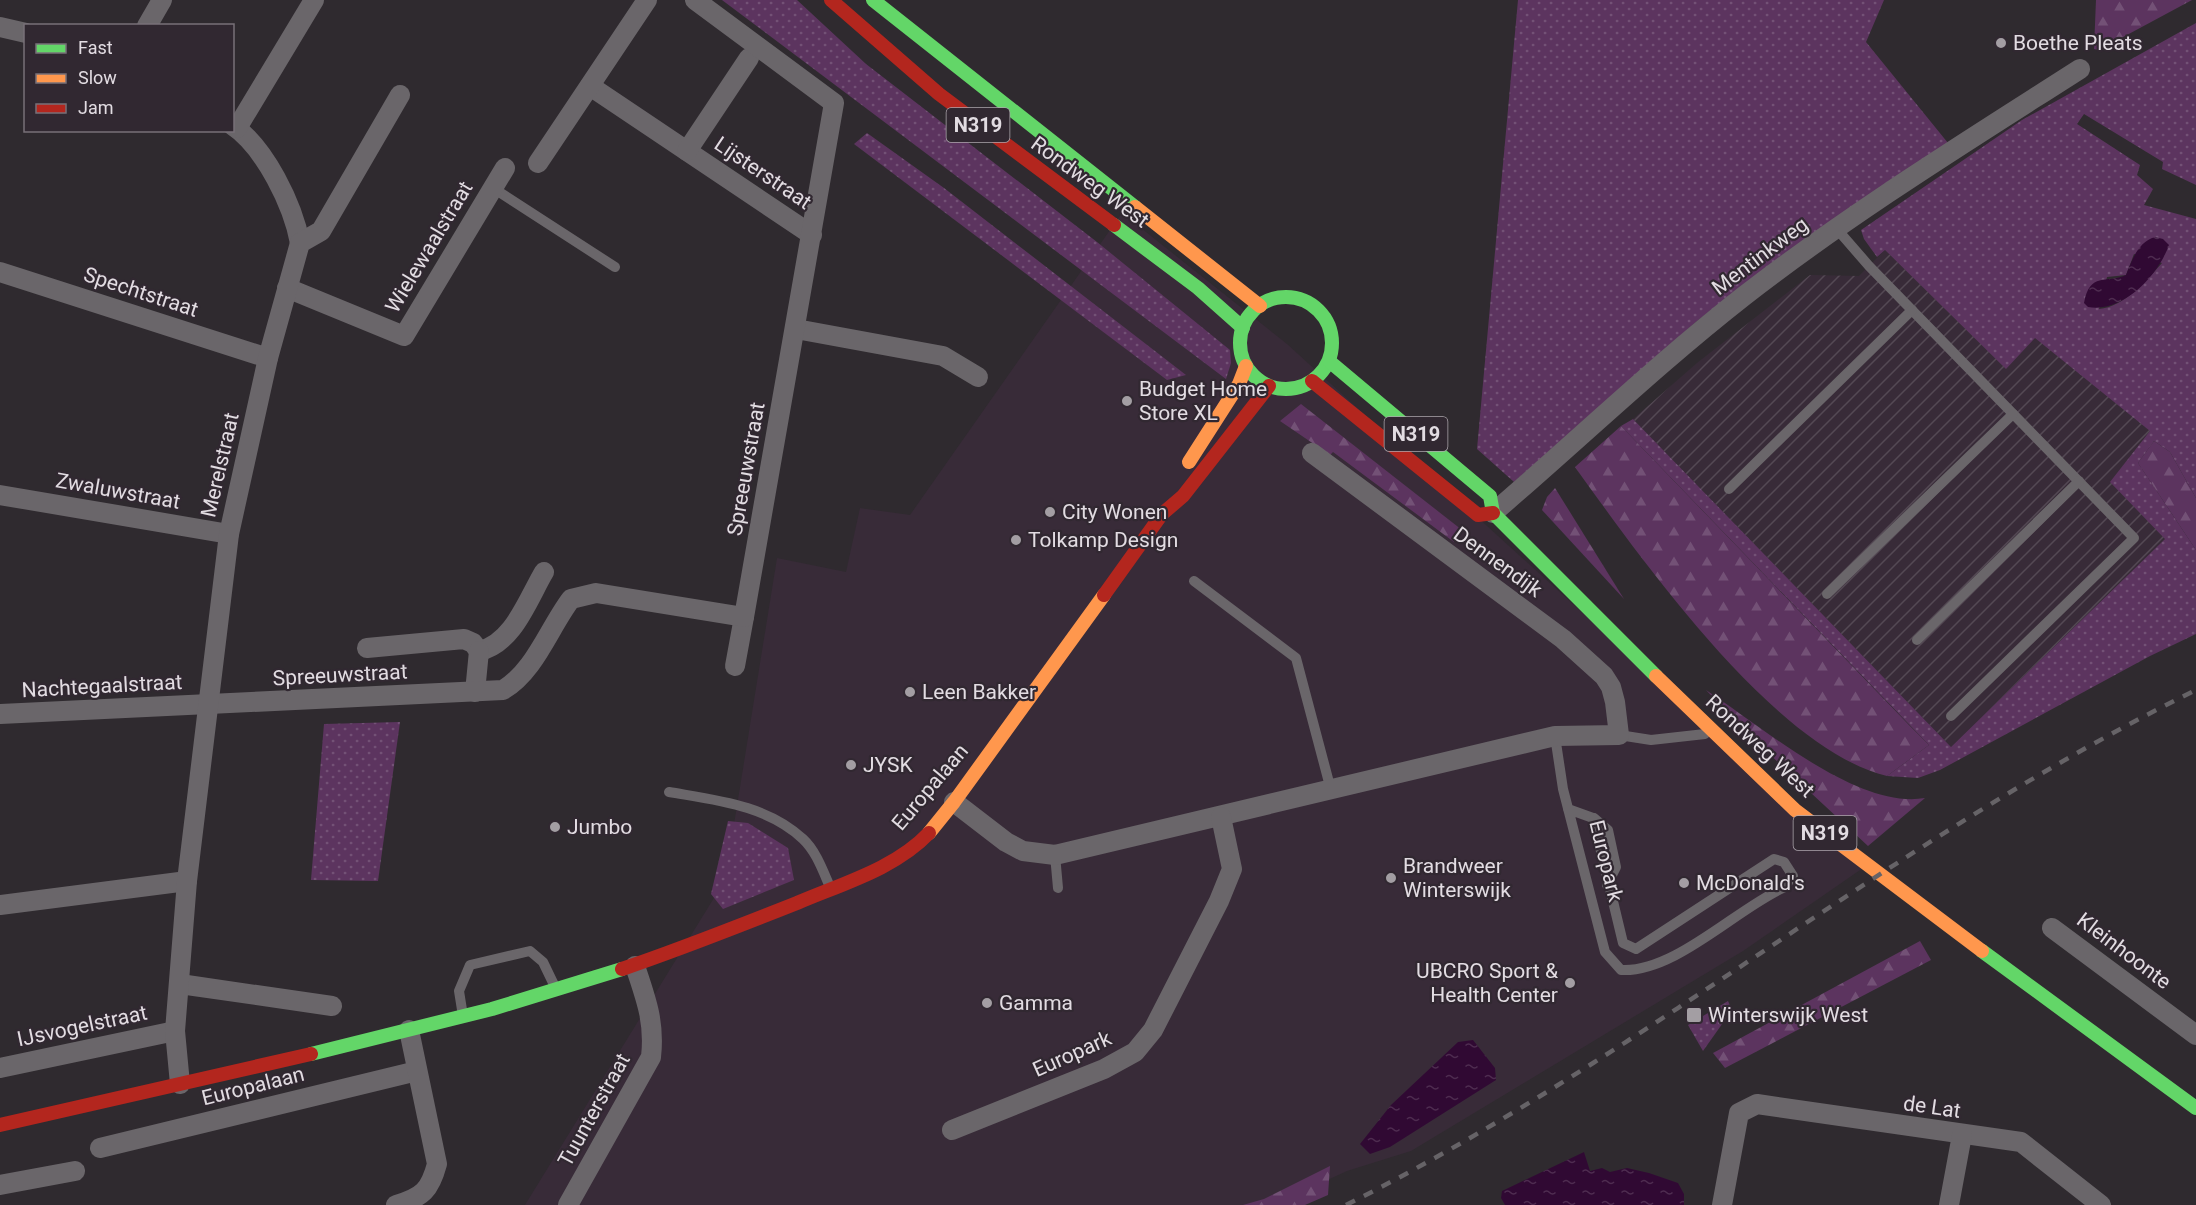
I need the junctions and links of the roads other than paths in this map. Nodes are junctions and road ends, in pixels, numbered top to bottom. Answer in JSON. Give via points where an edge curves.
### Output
{"nodes":[{"id":1,"x":162,"y":0,"type":"edge"},
{"id":2,"x":314,"y":0,"type":"edge"},
{"id":3,"x":647,"y":0,"type":"edge"},
{"id":4,"x":695,"y":0,"type":"edge"},
{"id":5,"x":831,"y":0,"type":"edge"},
{"id":6,"x":873,"y":0,"type":"edge"},
{"id":7,"x":148,"y":24,"type":"edge"},
{"id":8,"x":0,"y":27,"type":"edge"},
{"id":9,"x":24,"y":33,"type":"edge"},
{"id":10,"x":749,"y":58,"type":"dead end"},
{"id":11,"x":2080,"y":69,"type":"dead end"},
{"id":12,"x":590,"y":86,"type":"junction"},
{"id":13,"x":400,"y":95,"type":"dead end"},
{"id":14,"x":235,"y":126,"type":"edge"},
{"id":15,"x":687,"y":151,"type":"junction"},
{"id":16,"x":538,"y":163,"type":"dead end"},
{"id":17,"x":505,"y":168,"type":"dead end"},
{"id":18,"x":493,"y":188,"type":"junction"},
{"id":19,"x":1836,"y":228,"type":"junction"},
{"id":20,"x":812,"y":235,"type":"junction"},
{"id":21,"x":300,"y":243,"type":"junction"},
{"id":22,"x":615,"y":267,"type":"dead end"},
{"id":23,"x":0,"y":272,"type":"edge"},
{"id":24,"x":287,"y":288,"type":"junction"},
{"id":25,"x":1260,"y":306,"type":"junction"},
{"id":26,"x":1912,"y":310,"type":"junction"},
{"id":27,"x":1243,"y":328,"type":"junction"},
{"id":28,"x":796,"y":329,"type":"junction"},
{"id":29,"x":268,"y":358,"type":"junction"},
{"id":30,"x":1329,"y":361,"type":"junction"},
{"id":31,"x":1246,"y":366,"type":"junction"},
{"id":32,"x":978,"y":377,"type":"dead end"},
{"id":33,"x":1312,"y":381,"type":"junction"},
{"id":34,"x":1269,"y":386,"type":"junction"},
{"id":35,"x":2013,"y":414,"type":"junction"},
{"id":36,"x":1312,"y":453,"type":"dead end"},
{"id":37,"x":2079,"y":481,"type":"junction"},
{"id":38,"x":1728,"y":489,"type":"dead end"},
{"id":39,"x":0,"y":495,"type":"edge"},
{"id":40,"x":1493,"y":513,"type":"junction"},
{"id":41,"x":1162,"y":514,"type":"junction"},
{"id":42,"x":229,"y":534,"type":"junction"},
{"id":43,"x":544,"y":572,"type":"dead end"},
{"id":44,"x":1194,"y":581,"type":"dead end"},
{"id":45,"x":1827,"y":594,"type":"dead end"},
{"id":46,"x":744,"y":617,"type":"junction"},
{"id":47,"x":504,"y":639,"type":"junction"},
{"id":48,"x":1917,"y":640,"type":"dead end"},
{"id":49,"x":367,"y":648,"type":"dead end"},
{"id":50,"x":479,"y":651,"type":"junction"},
{"id":51,"x":534,"y":656,"type":"junction"},
{"id":52,"x":735,"y":666,"type":"dead end"},
{"id":53,"x":476,"y":692,"type":"junction"},
{"id":54,"x":206,"y":705,"type":"junction"},
{"id":55,"x":0,"y":714,"type":"edge"},
{"id":56,"x":1951,"y":716,"type":"dead end"},
{"id":57,"x":1713,"y":733,"type":"junction"},
{"id":58,"x":1619,"y":735,"type":"junction"},
{"id":59,"x":1555,"y":736,"type":"junction"},
{"id":60,"x":1332,"y":790,"type":"junction"},
{"id":61,"x":669,"y":792,"type":"dead end"},
{"id":62,"x":954,"y":801,"type":"junction"},
{"id":63,"x":1568,"y":809,"type":"junction"},
{"id":64,"x":1221,"y":817,"type":"junction"},
{"id":65,"x":1055,"y":855,"type":"junction"},
{"id":66,"x":187,"y":881,"type":"junction"},
{"id":67,"x":830,"y":888,"type":"junction"},
{"id":68,"x":1058,"y":888,"type":"dead end"},
{"id":69,"x":0,"y":905,"type":"edge"},
{"id":70,"x":2052,"y":927,"type":"dead end"},
{"id":71,"x":635,"y":966,"type":"junction"},
{"id":72,"x":180,"y":984,"type":"junction"},
{"id":73,"x":557,"y":992,"type":"junction"},
{"id":74,"x":332,"y":1006,"type":"dead end"},
{"id":75,"x":463,"y":1016,"type":"junction"},
{"id":76,"x":409,"y":1030,"type":"junction"},
{"id":77,"x":175,"y":1031,"type":"junction"},
{"id":78,"x":2196,"y":1035,"type":"edge"},
{"id":79,"x":0,"y":1068,"type":"edge"},
{"id":80,"x":417,"y":1071,"type":"junction"},
{"id":81,"x":180,"y":1084,"type":"junction"},
{"id":82,"x":2196,"y":1108,"type":"edge"},
{"id":83,"x":0,"y":1125,"type":"edge"},
{"id":84,"x":952,"y":1130,"type":"dead end"},
{"id":85,"x":1962,"y":1136,"type":"junction"},
{"id":86,"x":100,"y":1148,"type":"dead end"},
{"id":87,"x":75,"y":1171,"type":"dead end"},
{"id":88,"x":0,"y":1185,"type":"edge"},
{"id":89,"x":396,"y":1205,"type":"edge"},
{"id":90,"x":568,"y":1205,"type":"edge"},
{"id":91,"x":1722,"y":1205,"type":"edge"},
{"id":92,"x":1949,"y":1205,"type":"edge"},
{"id":93,"x":2101,"y":1205,"type":"edge"}],
"edges":[{"from":1,"to":7,"type":"street"},
{"from":2,"to":14,"type":"street"},
{"from":3,"to":12,"type":"street"},
{"from":4,"to":20,"type":"street","name":"Spreeuwstraat","via":[[834,103]]},
{"from":5,"to":27,"type":"main road","name":"Rondweg West","number":"N319","via":[[874,41],[993,137],[1133,239]]},
{"from":6,"to":25,"type":"main road","name":"Rondweg West","number":"N319"},
{"from":8,"to":9,"type":"street"},
{"from":10,"to":15,"type":"street","name":"Lijsterstraat"},
{"from":11,"to":19,"type":"street","name":"Mentinkweg"},
{"from":12,"to":15,"type":"street","name":"Lijsterstraat"},
{"from":12,"to":16,"type":"street"},
{"from":13,"to":21,"type":"street","via":[[321,231]]},
{"from":14,"to":21,"type":"street","via":[[273,170],[297,225]]},
{"from":15,"to":20,"type":"street","name":"Lijsterstraat"},
{"from":17,"to":18,"type":"street","name":"Wielewaalstraat"},
{"from":18,"to":22,"type":"lane"},
{"from":18,"to":24,"type":"street","name":"Wielewaalstraat","via":[[404,336]]},
{"from":19,"to":26,"type":"lane"},
{"from":19,"to":40,"type":"street","name":"Mentinkweg","via":[[1662,362]]},
{"from":20,"to":28,"type":"street","name":"Spreeuwstraat"},
{"from":21,"to":24,"type":"street","name":"Merelstraat"},
{"from":23,"to":29,"type":"street","name":"Spechtstraat"},
{"from":24,"to":29,"type":"street","name":"Merelstraat"},
{"from":25,"to":27,"type":"main road"},
{"from":25,"to":30,"type":"main road","via":[[1288,297],[1315,307],[1331,332]]},
{"from":26,"to":35,"type":"lane"},
{"from":26,"to":38,"type":"lane"},
{"from":27,"to":31,"type":"main road","via":[[1240,342]]},
{"from":28,"to":32,"type":"street","via":[[943,356]]},
{"from":28,"to":46,"type":"street","name":"Spreeuwstraat"},
{"from":29,"to":42,"type":"street","name":"Merelstraat"},
{"from":30,"to":33,"type":"main road"},
{"from":30,"to":40,"type":"main road","name":"Rondweg West","number":"N319","via":[[1490,496]]},
{"from":31,"to":34,"type":"main road","via":[[1257,380]]},
{"from":31,"to":41,"type":"main road","name":"Europalaan","via":[[1239,384],[1172,490]]},
{"from":33,"to":34,"type":"main road","via":[[1299,388]]},
{"from":33,"to":40,"type":"main road","name":"Rondweg West","number":"N319","via":[[1478,514]]},
{"from":34,"to":41,"type":"main road","name":"Europalaan","via":[[1183,496]]},
{"from":35,"to":37,"type":"lane"},
{"from":35,"to":45,"type":"lane"},
{"from":36,"to":58,"type":"street","name":"Dennendijk","via":[[1563,639],[1604,676],[1616,702]]},
{"from":37,"to":48,"type":"lane"},
{"from":37,"to":56,"type":"lane","via":[[2134,538]]},
{"from":39,"to":42,"type":"street","name":"Zwaluwstraat"},
{"from":40,"to":57,"type":"main road","name":"Rondweg West","number":"N319"},
{"from":41,"to":62,"type":"main road","name":"Europalaan"},
{"from":42,"to":54,"type":"street","name":"Merelstraat"},
{"from":43,"to":47,"type":"street"},
{"from":44,"to":60,"type":"lane","via":[[1296,658]]},
{"from":46,"to":51,"type":"street","name":"Spreeuwstraat","via":[[596,593],[571,599]]},
{"from":46,"to":52,"type":"street","name":"Spreeuwstraat"},
{"from":47,"to":50,"type":"street","via":[[492,649]]},
{"from":47,"to":51,"type":"street"},
{"from":49,"to":50,"type":"street","name":"Spreeuwstraat","via":[[464,639]]},
{"from":50,"to":53,"type":"street"},
{"from":51,"to":53,"type":"street","name":"Spreeuwstraat","via":[[516,682],[503,690]]},
{"from":53,"to":54,"type":"street","name":"Spreeuwstraat"},
{"from":54,"to":55,"type":"street","name":"Nachtegaalstraat"},
{"from":54,"to":66,"type":"street","name":"Merelstraat"},
{"from":57,"to":58,"type":"lane","via":[[1651,740]]},
{"from":57,"to":82,"type":"main road","name":"Rondweg West","number":"N319","via":[[1795,810],[1877,874]]},
{"from":58,"to":59,"type":"street"},
{"from":59,"to":60,"type":"street"},
{"from":59,"to":63,"type":"lane","name":"Europark"},
{"from":60,"to":64,"type":"street"},
{"from":61,"to":67,"type":"lane","via":[[746,807],[781,822],[804,840]]},
{"from":62,"to":65,"type":"street","via":[[1006,842],[1023,851]]},
{"from":62,"to":67,"type":"main road","name":"Europalaan","via":[[916,845],[887,864]]},
{"from":63,"to":63,"type":"lane","name":"Europark","via":[[1593,818],[1623,943],[1636,949],[1774,859],[1784,862],[1793,876],[1778,890],[1664,961],[1634,971],[1621,970],[1605,952]]},
{"from":64,"to":65,"type":"street"},
{"from":64,"to":84,"type":"street","name":"Europark","via":[[1232,868],[1153,1030],[1135,1052],[1104,1069]]},
{"from":65,"to":68,"type":"lane"},
{"from":66,"to":69,"type":"street"},
{"from":66,"to":72,"type":"street","name":"IJsvogelstraat"},
{"from":67,"to":71,"type":"main road","name":"Europalaan","via":[[716,938]]},
{"from":70,"to":78,"type":"street","name":"Kleinhoonte"},
{"from":71,"to":73,"type":"main road","name":"Europalaan"},
{"from":71,"to":90,"type":"street","name":"Tuunterstraat","via":[[650,1011],[651,1057]]},
{"from":72,"to":74,"type":"street"},
{"from":72,"to":77,"type":"street","name":"IJsvogelstraat"},
{"from":73,"to":75,"type":"main road","name":"Europalaan"},
{"from":73,"to":75,"type":"lane","via":[[543,962],[530,951],[470,965],[459,991]]},
{"from":75,"to":76,"type":"main road","name":"Europalaan"},
{"from":76,"to":80,"type":"street"},
{"from":76,"to":81,"type":"main road","name":"Europalaan"},
{"from":77,"to":79,"type":"street","name":"IJsvogelstraat"},
{"from":77,"to":81,"type":"street","name":"IJsvogelstraat"},
{"from":80,"to":86,"type":"street","name":"Europalaan"},
{"from":80,"to":89,"type":"street","via":[[437,1164],[432,1184],[417,1199]]},
{"from":81,"to":83,"type":"main road","name":"Europalaan"},
{"from":85,"to":91,"type":"street","name":"de Lat","via":[[1757,1104],[1739,1113]]},
{"from":85,"to":92,"type":"street"},
{"from":85,"to":93,"type":"street","name":"de Lat","via":[[2021,1142]]},
{"from":87,"to":88,"type":"street"}]}
